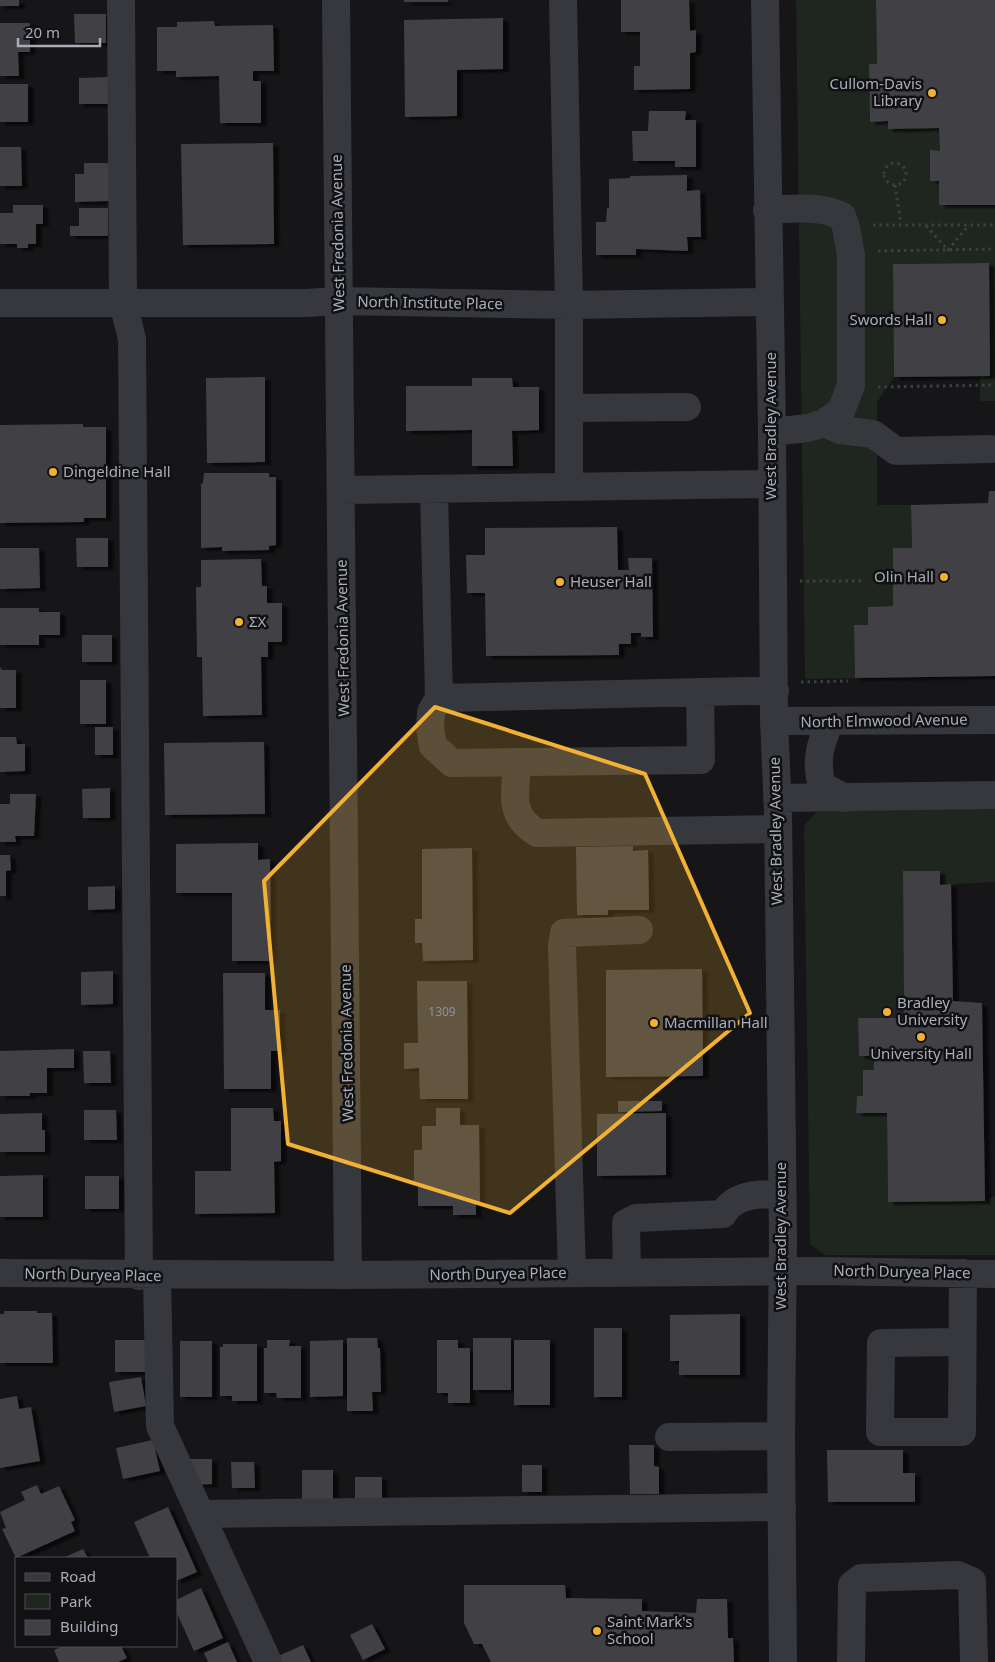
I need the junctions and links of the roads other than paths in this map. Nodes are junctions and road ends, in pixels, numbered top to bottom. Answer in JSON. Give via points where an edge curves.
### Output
{"nodes":[{"id":1,"x":121,"y":0,"type":"edge"},
{"id":2,"x":336,"y":0,"type":"edge"},
{"id":3,"x":564,"y":0,"type":"edge"},
{"id":4,"x":765,"y":0,"type":"edge"},
{"id":5,"x":767,"y":210,"type":"junction"},
{"id":6,"x":339,"y":301,"type":"junction"},
{"id":7,"x":123,"y":302,"type":"junction"},
{"id":8,"x":770,"y":302,"type":"junction"},
{"id":9,"x":0,"y":303,"type":"edge"},
{"id":10,"x":569,"y":305,"type":"junction"},
{"id":11,"x":687,"y":407,"type":"dead end"},
{"id":12,"x":569,"y":408,"type":"junction"},
{"id":13,"x":824,"y":423,"type":"junction"},
{"id":14,"x":772,"y":432,"type":"junction"},
{"id":15,"x":991,"y":450,"type":"dead end"},
{"id":16,"x":771,"y":484,"type":"junction"},
{"id":17,"x":569,"y":487,"type":"junction"},
{"id":18,"x":342,"y":490,"type":"junction"},
{"id":19,"x":434,"y":490,"type":"junction"},
{"id":20,"x":775,"y":686,"type":"junction"},
{"id":21,"x":700,"y":692,"type":"junction"},
{"id":22,"x":439,"y":698,"type":"junction"},
{"id":23,"x":995,"y":720,"type":"edge"},
{"id":24,"x":774,"y":721,"type":"junction"},
{"id":25,"x":830,"y":721,"type":"junction"},
{"id":26,"x":517,"y":763,"type":"junction"},
{"id":27,"x":995,"y":795,"type":"edge"},
{"id":28,"x":777,"y":798,"type":"junction"},
{"id":29,"x":845,"y":798,"type":"junction"},
{"id":30,"x":777,"y":829,"type":"junction"},
{"id":31,"x":638,"y":930,"type":"dead end"},
{"id":32,"x":781,"y":1194,"type":"junction"},
{"id":33,"x":782,"y":1271,"type":"junction"},
{"id":34,"x":0,"y":1273,"type":"edge"},
{"id":35,"x":572,"y":1273,"type":"junction"},
{"id":36,"x":627,"y":1273,"type":"junction"},
{"id":37,"x":963,"y":1274,"type":"junction"},
{"id":38,"x":995,"y":1274,"type":"edge"},
{"id":39,"x":148,"y":1276,"type":"junction"},
{"id":40,"x":348,"y":1276,"type":"junction"},
{"id":41,"x":962,"y":1342,"type":"dead end"},
{"id":42,"x":781,"y":1436,"type":"junction"},
{"id":43,"x":668,"y":1437,"type":"dead end"},
{"id":44,"x":782,"y":1507,"type":"junction"},
{"id":45,"x":200,"y":1514,"type":"junction"},
{"id":46,"x":268,"y":1662,"type":"edge"},
{"id":47,"x":783,"y":1662,"type":"edge"},
{"id":48,"x":851,"y":1662,"type":"edge"},
{"id":49,"x":974,"y":1662,"type":"edge"}],
"edges":[{"from":1,"to":7,"type":"street"},
{"from":2,"to":6,"type":"street","name":"West Fredonia Avenue"},
{"from":3,"to":10,"type":"street"},
{"from":4,"to":5,"type":"street","name":"West Bradley Avenue"},
{"from":5,"to":8,"type":"street","name":"West Bradley Avenue"},
{"from":5,"to":13,"type":"street","via":[[830,210],[842,216],[846,227],[851,255],[851,384],[841,410]]},
{"from":6,"to":7,"type":"street","name":"North Institute Place"},
{"from":6,"to":10,"type":"street","name":"North Institute Place"},
{"from":6,"to":18,"type":"street","name":"West Fredonia Avenue"},
{"from":7,"to":9,"type":"street","name":"North Institute Place"},
{"from":7,"to":39,"type":"street","via":[[132,339]]},
{"from":8,"to":10,"type":"street","name":"North Institute Place"},
{"from":8,"to":14,"type":"street","name":"West Bradley Avenue"},
{"from":10,"to":12,"type":"street"},
{"from":11,"to":12,"type":"street"},
{"from":12,"to":17,"type":"street"},
{"from":13,"to":14,"type":"street"},
{"from":13,"to":15,"type":"street","via":[[840,430],[873,434],[896,451]]},
{"from":14,"to":16,"type":"street","name":"West Bradley Avenue"},
{"from":16,"to":17,"type":"street"},
{"from":16,"to":20,"type":"street","name":"West Bradley Avenue"},
{"from":17,"to":19,"type":"street"},
{"from":18,"to":19,"type":"street"},
{"from":18,"to":40,"type":"street","name":"West Fredonia Avenue"},
{"from":19,"to":22,"type":"street"},
{"from":20,"to":21,"type":"street"},
{"from":20,"to":24,"type":"street","name":"West Bradley Avenue"},
{"from":21,"to":22,"type":"street"},
{"from":21,"to":26,"type":"street","via":[[701,760]]},
{"from":22,"to":26,"type":"street","via":[[431,712],[433,746],[452,763]]},
{"from":23,"to":25,"type":"street","name":"North Elmwood Avenue"},
{"from":24,"to":25,"type":"street","name":"North Elmwood Avenue"},
{"from":24,"to":28,"type":"street","name":"West Bradley Avenue"},
{"from":25,"to":29,"type":"street","via":[[818,753],[818,773],[822,786]]},
{"from":26,"to":30,"type":"street","via":[[515,811],[524,825],[537,833]]},
{"from":27,"to":29,"type":"street"},
{"from":28,"to":29,"type":"street"},
{"from":28,"to":30,"type":"street","name":"West Bradley Avenue"},
{"from":30,"to":32,"type":"street","name":"West Bradley Avenue"},
{"from":31,"to":35,"type":"street","via":[[564,933]]},
{"from":32,"to":33,"type":"street","name":"West Bradley Avenue"},
{"from":32,"to":36,"type":"street","via":[[752,1194],[728,1205],[723,1214],[636,1218],[626,1223]]},
{"from":33,"to":36,"type":"street","name":"North Duryea Place"},
{"from":33,"to":37,"type":"street","name":"North Duryea Place"},
{"from":33,"to":42,"type":"street","name":"West Bradley Avenue"},
{"from":34,"to":39,"type":"street","name":"North Duryea Place"},
{"from":35,"to":36,"type":"street","name":"North Duryea Place"},
{"from":35,"to":40,"type":"street","name":"North Duryea Place"},
{"from":37,"to":38,"type":"street","name":"North Duryea Place"},
{"from":37,"to":41,"type":"street"},
{"from":39,"to":40,"type":"street","name":"North Duryea Place"},
{"from":39,"to":45,"type":"street","via":[[160,1426]]},
{"from":42,"to":43,"type":"street"},
{"from":42,"to":44,"type":"street","name":"West Bradley Avenue"},
{"from":44,"to":45,"type":"street"},
{"from":44,"to":47,"type":"street","name":"West Bradley Avenue"},
{"from":45,"to":46,"type":"street"},
{"from":48,"to":49,"type":"street","via":[[852,1585],[861,1578],[958,1576],[972,1581]]}]}
